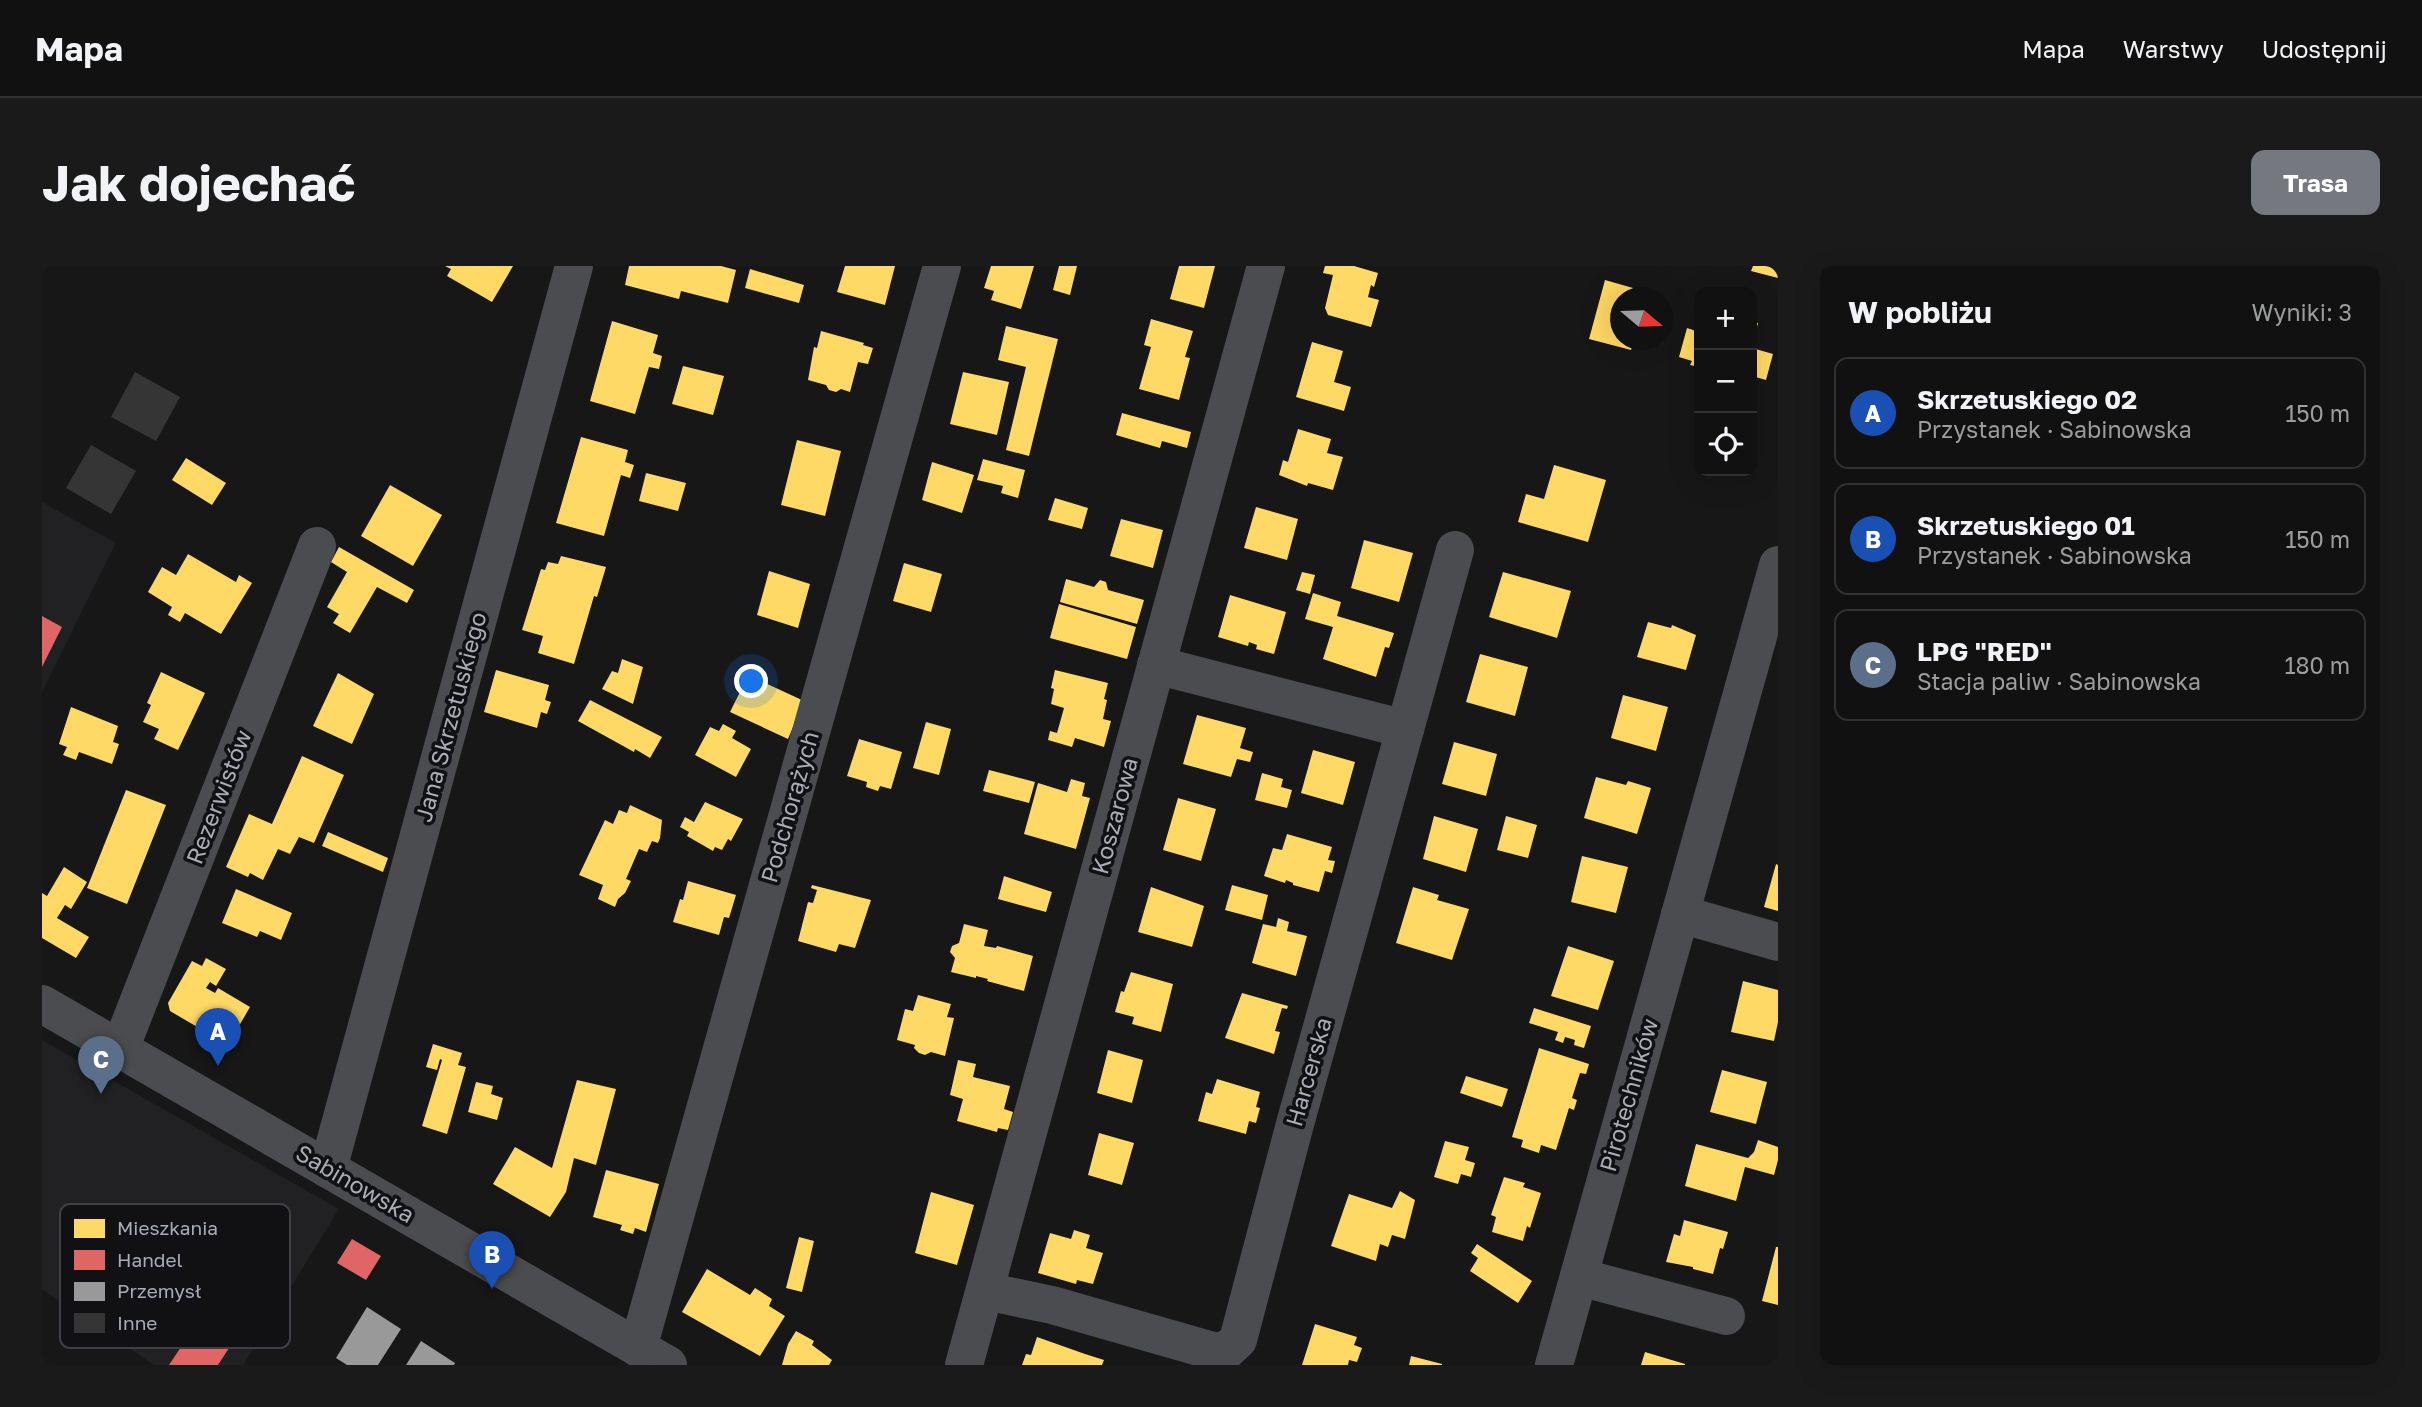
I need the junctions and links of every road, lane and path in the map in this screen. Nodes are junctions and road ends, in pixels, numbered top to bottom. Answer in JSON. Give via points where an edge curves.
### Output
{"nodes":[{"id":1,"x":574,"y":266,"type":"edge"},
{"id":2,"x":942,"y":266,"type":"edge"},
{"id":3,"x":1266,"y":266,"type":"edge"},
{"id":4,"x":317,"y":546,"type":"dead end"},
{"id":5,"x":1455,"y":550,"type":"dead end"},
{"id":6,"x":1778,"y":565,"type":"edge"},
{"id":7,"x":1156,"y":665,"type":"junction"},
{"id":8,"x":1405,"y":729,"type":"junction"},
{"id":9,"x":1680,"y":914,"type":"junction"},
{"id":10,"x":1778,"y":942,"type":"edge"},
{"id":11,"x":42,"y":1004,"type":"edge"},
{"id":12,"x":120,"y":1049,"type":"junction"},
{"id":13,"x":328,"y":1169,"type":"junction"},
{"id":14,"x":1578,"y":1277,"type":"junction"},
{"id":15,"x":985,"y":1291,"type":"junction"},
{"id":16,"x":1726,"y":1317,"type":"dead end"},
{"id":17,"x":653,"y":1356,"type":"edge"},
{"id":18,"x":964,"y":1365,"type":"edge"},
{"id":19,"x":1553,"y":1365,"type":"edge"}],
"edges":[{"from":1,"to":13,"type":"street","name":"Jana Skrzetuskiego"},
{"from":2,"to":17,"type":"street","name":"Podchorążych"},
{"from":3,"to":7,"type":"street","name":"Koszarowa"},
{"from":4,"to":12,"type":"street","name":"Rezerwistów"},
{"from":5,"to":8,"type":"street","name":"Harcerska"},
{"from":6,"to":9,"type":"street","name":"Pirotechników"},
{"from":7,"to":8,"type":"street"},
{"from":7,"to":15,"type":"street","name":"Koszarowa"},
{"from":8,"to":15,"type":"street","name":"Harcerska","via":[[1238,1340],[1226,1351],[1213,1351],[1052,1305]]},
{"from":9,"to":10,"type":"street"},
{"from":9,"to":14,"type":"street","name":"Pirotechników"},
{"from":11,"to":12,"type":"street","name":"Sabinowska"},
{"from":12,"to":13,"type":"street","name":"Sabinowska"},
{"from":13,"to":17,"type":"street","name":"Sabinowska"},
{"from":14,"to":16,"type":"street"},
{"from":14,"to":19,"type":"street","name":"Pirotechników"},
{"from":15,"to":18,"type":"street","name":"Koszarowa"}]}
